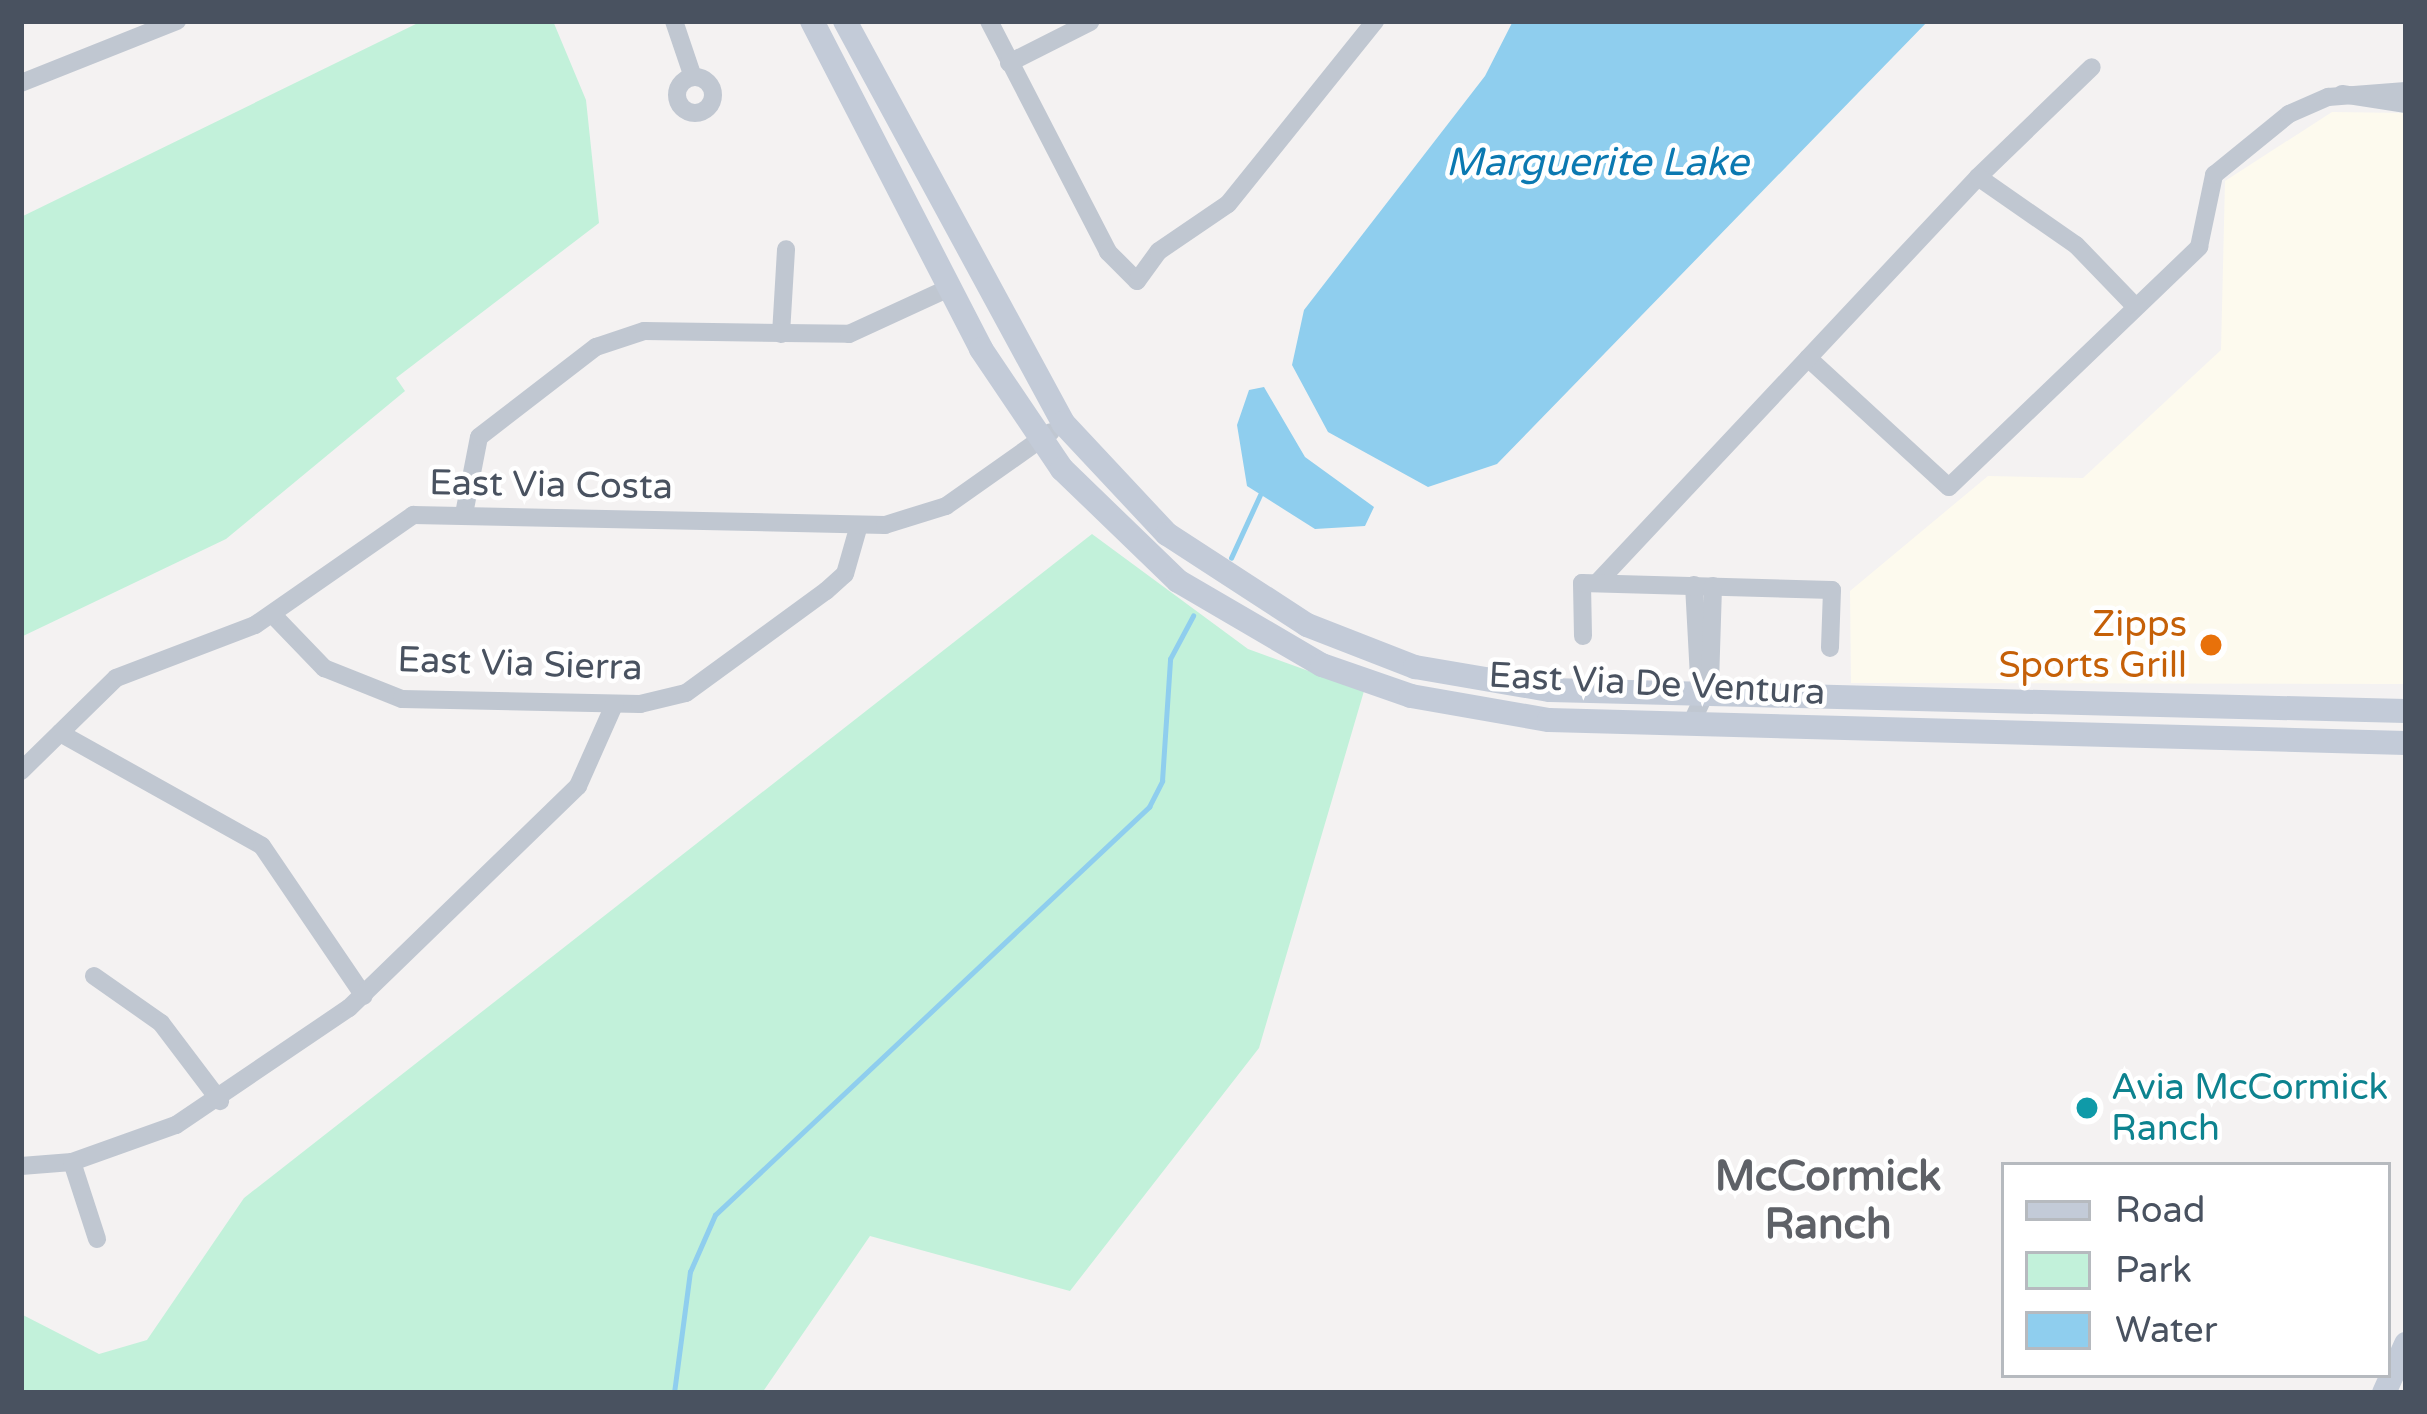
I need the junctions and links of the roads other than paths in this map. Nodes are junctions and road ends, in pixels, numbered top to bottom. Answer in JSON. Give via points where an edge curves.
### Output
{"nodes":[{"id":1,"x":177,"y":21,"type":"edge"},
{"id":2,"x":674,"y":21,"type":"edge"},
{"id":3,"x":812,"y":21,"type":"edge"},
{"id":4,"x":845,"y":21,"type":"edge"},
{"id":5,"x":989,"y":21,"type":"edge"},
{"id":6,"x":1376,"y":21,"type":"edge"},
{"id":7,"x":1090,"y":22,"type":"edge"},
{"id":8,"x":1010,"y":63,"type":"junction"},
{"id":9,"x":2092,"y":67,"type":"dead end"},
{"id":10,"x":693,"y":77,"type":"dead end"},
{"id":11,"x":21,"y":83,"type":"edge"},
{"id":12,"x":2406,"y":91,"type":"edge"},
{"id":13,"x":2342,"y":94,"type":"junction"},
{"id":14,"x":2406,"y":104,"type":"edge"},
{"id":15,"x":1978,"y":177,"type":"junction"},
{"id":16,"x":786,"y":249,"type":"dead end"},
{"id":17,"x":949,"y":288,"type":"junction"},
{"id":18,"x":2134,"y":304,"type":"junction"},
{"id":19,"x":781,"y":334,"type":"junction"},
{"id":20,"x":1808,"y":358,"type":"junction"},
{"id":21,"x":1063,"y":423,"type":"junction"},
{"id":22,"x":1040,"y":440,"type":"junction"},
{"id":23,"x":464,"y":514,"type":"junction"},
{"id":24,"x":859,"y":525,"type":"junction"},
{"id":25,"x":1597,"y":583,"type":"junction"},
{"id":26,"x":1703,"y":586,"type":"junction"},
{"id":27,"x":273,"y":615,"type":"junction"},
{"id":28,"x":1582,"y":636,"type":"dead end"},
{"id":29,"x":1830,"y":649,"type":"dead end"},
{"id":30,"x":1700,"y":695,"type":"junction"},
{"id":31,"x":614,"y":705,"type":"junction"},
{"id":32,"x":2406,"y":711,"type":"edge"},
{"id":33,"x":1690,"y":726,"type":"junction"},
{"id":34,"x":60,"y":733,"type":"junction"},
{"id":35,"x":2406,"y":743,"type":"edge"},
{"id":36,"x":21,"y":772,"type":"edge"},
{"id":37,"x":452,"y":869,"type":"dead end"},
{"id":38,"x":470,"y":884,"type":"junction"},
{"id":39,"x":94,"y":976,"type":"dead end"},
{"id":40,"x":364,"y":995,"type":"junction"},
{"id":41,"x":220,"y":1100,"type":"junction"},
{"id":42,"x":72,"y":1162,"type":"junction"},
{"id":43,"x":21,"y":1166,"type":"edge"},
{"id":44,"x":98,"y":1239,"type":"dead end"},
{"id":45,"x":2406,"y":1344,"type":"edge"},
{"id":46,"x":2391,"y":1377,"type":"edge"}],
"edges":[{"from":1,"to":11,"type":"street"},
{"from":2,"to":10,"type":"street"},
{"from":3,"to":17,"type":"main road","name":"East Via De Ventura"},
{"from":4,"to":21,"type":"main road","name":"East Via De Ventura"},
{"from":5,"to":8,"type":"street"},
{"from":6,"to":8,"type":"street","via":[[1228,204],[1159,250],[1137,281],[1108,252]]},
{"from":7,"to":8,"type":"street"},
{"from":9,"to":15,"type":"street"},
{"from":12,"to":13,"type":"street"},
{"from":13,"to":14,"type":"street"},
{"from":13,"to":18,"type":"street","via":[[2289,114],[2214,175],[2200,247]]},
{"from":15,"to":18,"type":"street","via":[[2076,245]]},
{"from":15,"to":20,"type":"street"},
{"from":16,"to":19,"type":"street"},
{"from":17,"to":19,"type":"street","via":[[849,334]]},
{"from":17,"to":22,"type":"main road","name":"East Via De Ventura"},
{"from":18,"to":20,"type":"street","via":[[1949,487]]},
{"from":19,"to":23,"type":"street","via":[[644,331],[596,347],[479,437]]},
{"from":20,"to":25,"type":"street"},
{"from":21,"to":22,"type":"street","name":"East Via Costa"},
{"from":21,"to":30,"type":"main road","name":"East Via De Ventura","via":[[1176,542],[1328,634],[1482,682]]},
{"from":22,"to":24,"type":"street","name":"East Via Costa","via":[[946,506]]},
{"from":22,"to":33,"type":"main road","name":"East Via De Ventura","via":[[1178,581],[1322,664],[1471,710]]},
{"from":23,"to":24,"type":"street","name":"East Via Costa"},
{"from":23,"to":27,"type":"street","name":"East Via Costa","via":[[398,520]]},
{"from":24,"to":31,"type":"street","name":"East Via Sierra","via":[[845,574],[756,644],[686,693]]},
{"from":25,"to":26,"type":"street"},
{"from":25,"to":28,"type":"street","via":[[1582,583]]},
{"from":26,"to":29,"type":"street","via":[[1832,590]]},
{"from":26,"to":30,"type":"street"},
{"from":27,"to":31,"type":"street","name":"East Via Sierra","via":[[324,668],[389,695]]},
{"from":27,"to":34,"type":"street","name":"East Via Costa","via":[[116,678]]},
{"from":30,"to":32,"type":"main road","name":"East Via De Ventura"},
{"from":30,"to":33,"type":"street"},
{"from":31,"to":38,"type":"street","via":[[578,786]]},
{"from":33,"to":35,"type":"main road","name":"East Via De Ventura"},
{"from":34,"to":36,"type":"street","name":"East Via Costa"},
{"from":34,"to":40,"type":"street","via":[[262,846]]},
{"from":37,"to":38,"type":"street"},
{"from":38,"to":40,"type":"street"},
{"from":39,"to":41,"type":"street","via":[[152,1015]]},
{"from":40,"to":41,"type":"street"},
{"from":41,"to":42,"type":"street"},
{"from":42,"to":43,"type":"street"},
{"from":42,"to":44,"type":"street"},
{"from":45,"to":46,"type":"main road"}]}
